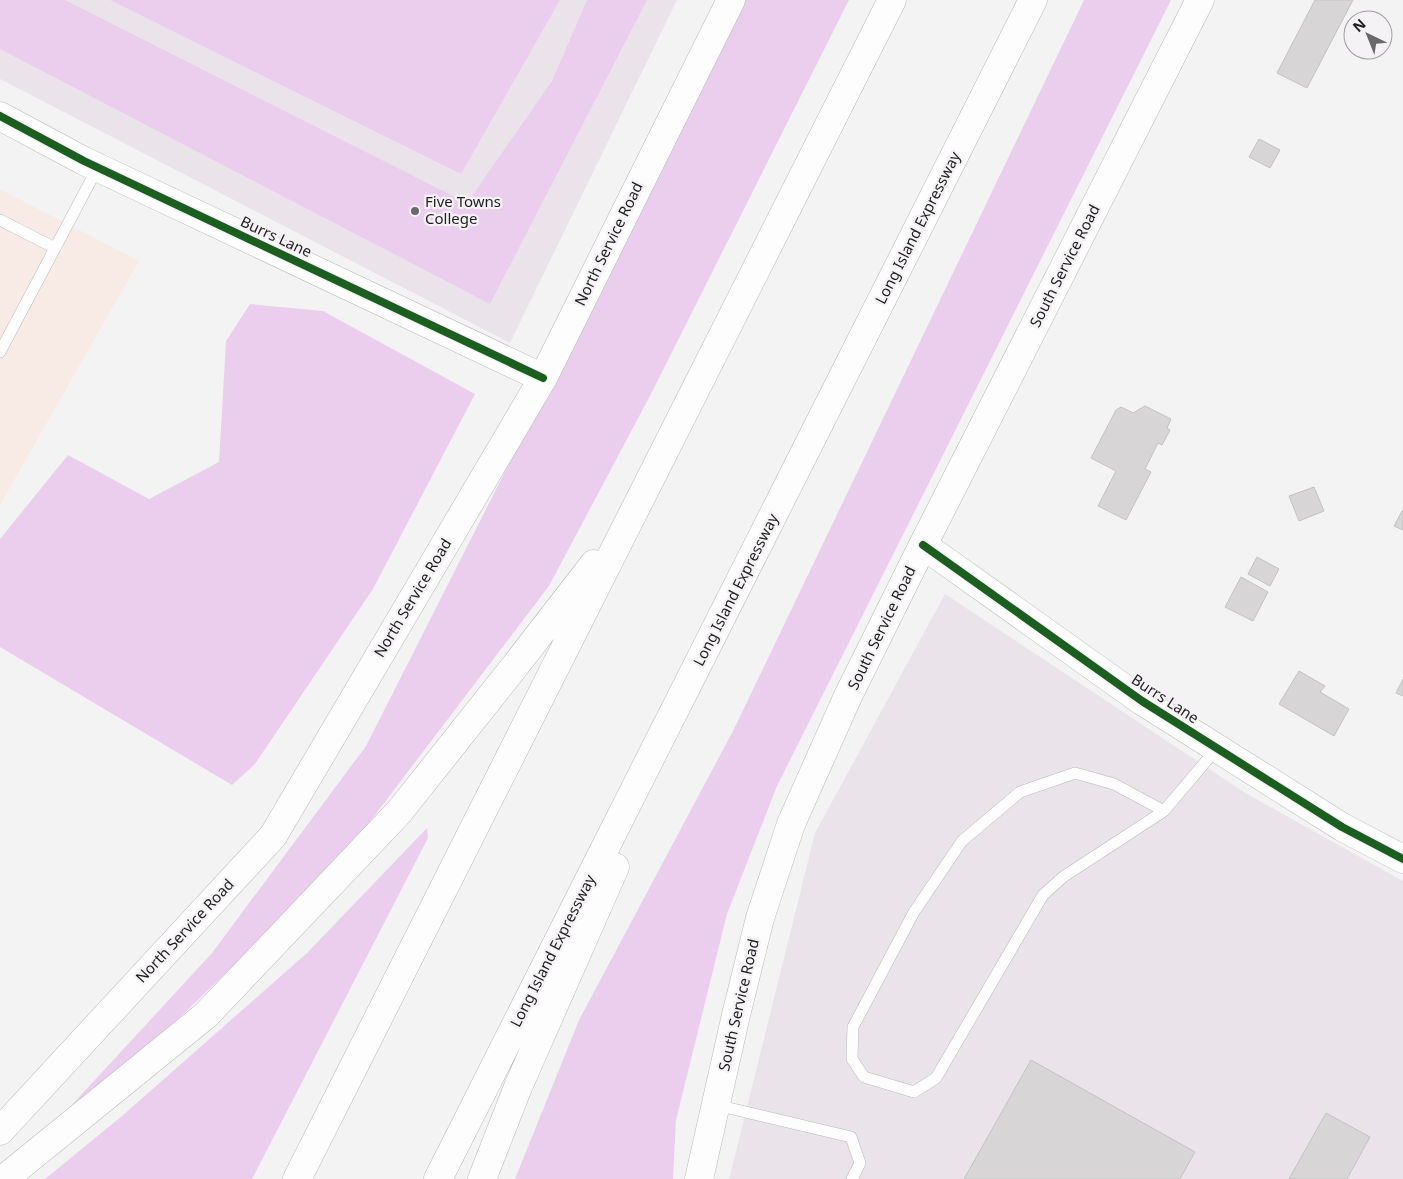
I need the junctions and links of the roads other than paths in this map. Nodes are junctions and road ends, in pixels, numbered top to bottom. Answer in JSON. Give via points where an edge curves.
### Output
{"nodes":[{"id":1,"x":731,"y":0,"type":"edge"},
{"id":2,"x":892,"y":0,"type":"edge"},
{"id":3,"x":1033,"y":0,"type":"edge"},
{"id":4,"x":1200,"y":0,"type":"edge"},
{"id":5,"x":0,"y":116,"type":"edge"},
{"id":6,"x":98,"y":168,"type":"junction"},
{"id":7,"x":0,"y":220,"type":"edge"},
{"id":8,"x":55,"y":248,"type":"junction"},
{"id":9,"x":0,"y":352,"type":"edge"},
{"id":10,"x":543,"y":378,"type":"junction"},
{"id":11,"x":634,"y":511,"type":"junction"},
{"id":12,"x":923,"y":545,"type":"junction"},
{"id":13,"x":747,"y":568,"type":"junction"},
{"id":14,"x":1217,"y":748,"type":"junction"},
{"id":15,"x":1164,"y":811,"type":"junction"},
{"id":16,"x":1403,"y":859,"type":"edge"},
{"id":17,"x":716,"y":1105,"type":"junction"},
{"id":18,"x":0,"y":1131,"type":"edge"},
{"id":19,"x":4,"y":1179,"type":"edge"},
{"id":20,"x":297,"y":1179,"type":"edge"},
{"id":21,"x":438,"y":1179,"type":"edge"},
{"id":22,"x":482,"y":1179,"type":"edge"},
{"id":23,"x":699,"y":1179,"type":"edge"},
{"id":24,"x":852,"y":1179,"type":"edge"}],
"edges":[{"from":1,"to":10,"type":"main road","name":"North Service Road"},
{"from":2,"to":11,"type":"main road"},
{"from":3,"to":13,"type":"main road","name":"Long Island Expressway"},
{"from":4,"to":12,"type":"main road","name":"South Service Road"},
{"from":5,"to":6,"type":"main road","name":"Burrs Lane"},
{"from":6,"to":8,"type":"lane"},
{"from":6,"to":10,"type":"main road","name":"Burrs Lane"},
{"from":7,"to":8,"type":"lane"},
{"from":8,"to":9,"type":"lane"},
{"from":10,"to":18,"type":"main road","name":"North Service Road","via":[[273,836]]},
{"from":11,"to":19,"type":"main road","via":[[399,812],[206,1015]]},
{"from":11,"to":20,"type":"main road"},
{"from":12,"to":14,"type":"main road","name":"Burrs Lane","via":[[1142,702]]},
{"from":12,"to":17,"type":"main road","name":"South Service Road","via":[[848,696],[791,824],[760,918]]},
{"from":13,"to":21,"type":"main road","name":"Long Island Expressway"},
{"from":13,"to":22,"type":"main road","via":[[518,1087]]},
{"from":14,"to":15,"type":"lane"},
{"from":14,"to":16,"type":"main road","name":"Burrs Lane","via":[[1342,826]]},
{"from":15,"to":15,"type":"lane","via":[[1063,878],[1043,895],[936,1078],[914,1092],[864,1077],[852,1059],[853,1027],[914,912],[962,841],[1020,792],[1075,773],[1114,784]]},
{"from":17,"to":23,"type":"main road","name":"South Service Road"},
{"from":17,"to":24,"type":"lane","via":[[851,1137],[860,1163]]}]}
